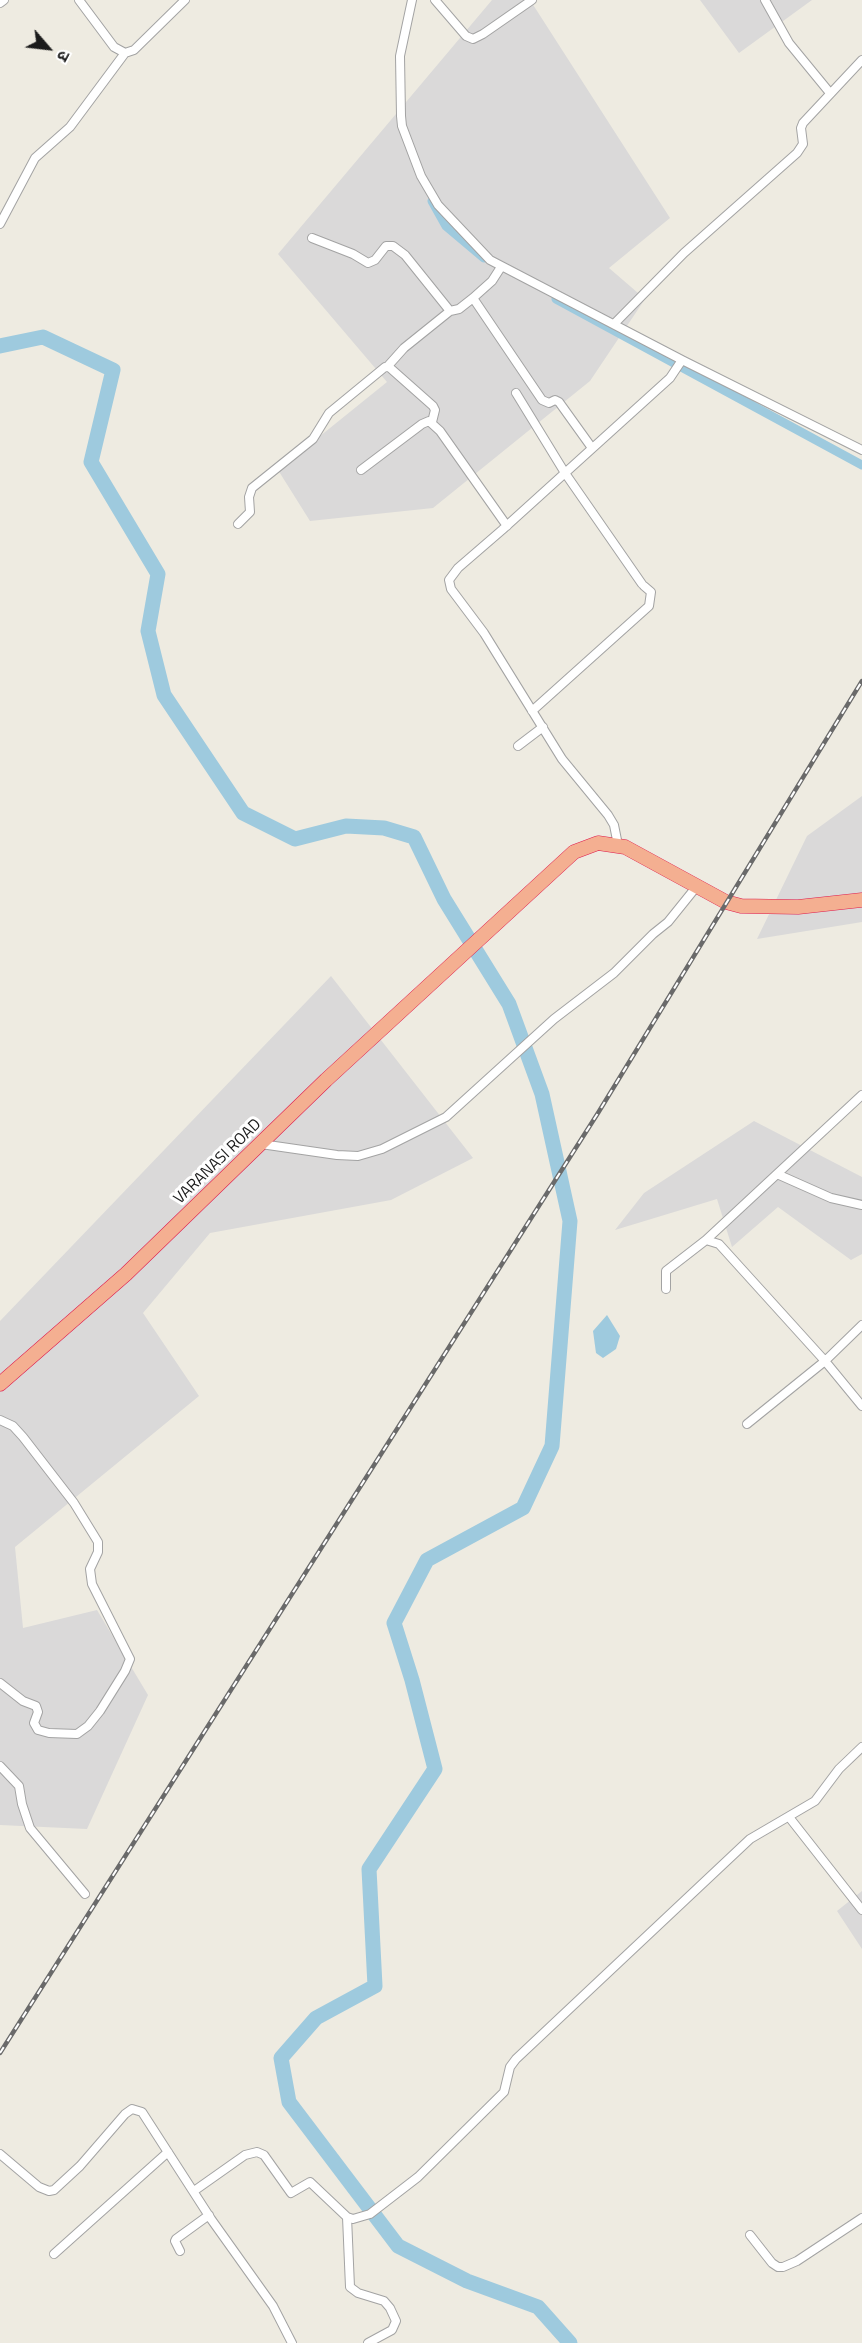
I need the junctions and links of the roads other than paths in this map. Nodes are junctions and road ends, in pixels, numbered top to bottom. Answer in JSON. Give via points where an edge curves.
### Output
{"nodes":[{"id":1,"x":4,"y":0,"type":"edge"},
{"id":2,"x":79,"y":0,"type":"edge"},
{"id":3,"x":185,"y":0,"type":"edge"},
{"id":4,"x":412,"y":0,"type":"edge"},
{"id":5,"x":435,"y":0,"type":"edge"},
{"id":6,"x":532,"y":0,"type":"edge"},
{"id":7,"x":765,"y":0,"type":"edge"},
{"id":8,"x":0,"y":3,"type":"edge"},
{"id":9,"x":125,"y":53,"type":"junction"},
{"id":10,"x":862,"y":60,"type":"edge"},
{"id":11,"x":830,"y":93,"type":"junction"},
{"id":12,"x":0,"y":224,"type":"edge"},
{"id":13,"x":312,"y":238,"type":"dead end"},
{"id":14,"x":500,"y":269,"type":"junction"},
{"id":15,"x":473,"y":298,"type":"junction"},
{"id":16,"x":450,"y":311,"type":"junction"},
{"id":17,"x":614,"y":324,"type":"junction"},
{"id":18,"x":681,"y":362,"type":"junction"},
{"id":19,"x":387,"y":367,"type":"junction"},
{"id":20,"x":516,"y":393,"type":"dead end"},
{"id":21,"x":432,"y":422,"type":"junction"},
{"id":22,"x":592,"y":448,"type":"junction"},
{"id":23,"x":862,"y":450,"type":"edge"},
{"id":24,"x":361,"y":470,"type":"dead end"},
{"id":25,"x":565,"y":473,"type":"junction"},
{"id":26,"x":238,"y":524,"type":"dead end"},
{"id":27,"x":507,"y":526,"type":"junction"},
{"id":28,"x":532,"y":711,"type":"junction"},
{"id":29,"x":543,"y":727,"type":"junction"},
{"id":30,"x":518,"y":746,"type":"dead end"},
{"id":31,"x":618,"y":845,"type":"junction"},
{"id":32,"x":698,"y":886,"type":"junction"},
{"id":33,"x":862,"y":900,"type":"edge"},
{"id":34,"x":862,"y":1095,"type":"edge"},
{"id":35,"x":261,"y":1144,"type":"junction"},
{"id":36,"x":777,"y":1174,"type":"junction"},
{"id":37,"x":862,"y":1205,"type":"edge"},
{"id":38,"x":706,"y":1240,"type":"junction"},
{"id":39,"x":666,"y":1289,"type":"dead end"},
{"id":40,"x":862,"y":1326,"type":"edge"},
{"id":41,"x":825,"y":1361,"type":"junction"},
{"id":42,"x":0,"y":1384,"type":"edge"},
{"id":43,"x":862,"y":1406,"type":"edge"},
{"id":44,"x":0,"y":1420,"type":"edge"},
{"id":45,"x":747,"y":1424,"type":"dead end"},
{"id":46,"x":0,"y":1683,"type":"edge"},
{"id":47,"x":862,"y":1747,"type":"edge"},
{"id":48,"x":0,"y":1766,"type":"edge"},
{"id":49,"x":789,"y":1817,"type":"junction"},
{"id":50,"x":85,"y":1894,"type":"dead end"},
{"id":51,"x":862,"y":1910,"type":"edge"},
{"id":52,"x":168,"y":2152,"type":"junction"},
{"id":53,"x":0,"y":2154,"type":"edge"},
{"id":54,"x":194,"y":2191,"type":"junction"},
{"id":55,"x":209,"y":2215,"type":"junction"},
{"id":56,"x":346,"y":2217,"type":"junction"},
{"id":57,"x":862,"y":2218,"type":"edge"},
{"id":58,"x":750,"y":2235,"type":"dead end"},
{"id":59,"x":180,"y":2251,"type":"dead end"},
{"id":60,"x":54,"y":2254,"type":"dead end"},
{"id":61,"x":292,"y":2343,"type":"edge"},
{"id":62,"x":368,"y":2343,"type":"edge"}],
"edges":[{"from":1,"to":8,"type":"street"},
{"from":2,"to":9,"type":"street","via":[[114,47]]},
{"from":3,"to":9,"type":"street","via":[[134,50]]},
{"from":4,"to":14,"type":"street","via":[[400,62],[401,116],[408,142],[438,205]]},
{"from":5,"to":6,"type":"street","via":[[472,39]]},
{"from":7,"to":11,"type":"street","via":[[789,43]]},
{"from":9,"to":12,"type":"street","via":[[69,127],[35,158]]},
{"from":10,"to":11,"type":"street"},
{"from":11,"to":17,"type":"street","via":[[803,123],[803,144],[797,153],[684,253]]},
{"from":13,"to":16,"type":"street","via":[[368,262],[375,260],[386,246],[393,246],[405,255]]},
{"from":14,"to":15,"type":"street"},
{"from":14,"to":17,"type":"street"},
{"from":15,"to":16,"type":"street"},
{"from":15,"to":22,"type":"street","via":[[542,400],[559,402]]},
{"from":16,"to":19,"type":"street"},
{"from":17,"to":18,"type":"street"},
{"from":18,"to":22,"type":"street"},
{"from":18,"to":23,"type":"street"},
{"from":19,"to":21,"type":"street","via":[[433,406]]},
{"from":19,"to":26,"type":"street","via":[[329,413],[313,439],[252,488],[250,512]]},
{"from":20,"to":25,"type":"street"},
{"from":21,"to":24,"type":"street","via":[[422,424]]},
{"from":21,"to":27,"type":"street"},
{"from":22,"to":25,"type":"street"},
{"from":25,"to":27,"type":"street"},
{"from":25,"to":28,"type":"street","via":[[651,592],[649,606]]},
{"from":27,"to":28,"type":"street","via":[[454,571],[449,585]]},
{"from":28,"to":29,"type":"street"},
{"from":29,"to":30,"type":"street"},
{"from":29,"to":31,"type":"street","via":[[567,766],[608,815]]},
{"from":31,"to":32,"type":"highway"},
{"from":31,"to":35,"type":"highway","name":"VARANASI ROAD","via":[[598,843],[574,852]]},
{"from":32,"to":33,"type":"highway","via":[[741,906],[798,907]]},
{"from":32,"to":35,"type":"street","via":[[668,922],[614,973],[554,1019],[446,1117],[365,1155]]},
{"from":34,"to":36,"type":"street"},
{"from":35,"to":42,"type":"highway","name":"VARANASI ROAD","via":[[126,1274]]},
{"from":36,"to":37,"type":"street","via":[[831,1198]]},
{"from":36,"to":38,"type":"street"},
{"from":38,"to":39,"type":"street","via":[[666,1271]]},
{"from":38,"to":41,"type":"street","via":[[719,1244]]},
{"from":40,"to":41,"type":"street"},
{"from":41,"to":43,"type":"street"},
{"from":41,"to":45,"type":"street"},
{"from":44,"to":46,"type":"street","via":[[23,1437],[75,1503],[96,1539],[99,1548],[90,1569],[92,1584],[130,1659],[93,1721],[77,1734],[38,1730],[34,1723],[36,1706]]},
{"from":47,"to":49,"type":"street","via":[[839,1769],[819,1797]]},
{"from":48,"to":50,"type":"street","via":[[19,1786],[30,1828]]},
{"from":49,"to":51,"type":"street"},
{"from":49,"to":56,"type":"street","via":[[750,1839],[516,2059],[504,2092],[418,2177],[370,2214]]},
{"from":52,"to":53,"type":"street","via":[[147,2117],[132,2109],[54,2190],[39,2187]]},
{"from":52,"to":54,"type":"street"},
{"from":52,"to":60,"type":"street"},
{"from":54,"to":55,"type":"street"},
{"from":54,"to":56,"type":"street","via":[[245,2155],[257,2152],[264,2155],[291,2193],[310,2182]]},
{"from":55,"to":59,"type":"street","via":[[176,2239]]},
{"from":55,"to":61,"type":"street","via":[[273,2306]]},
{"from":56,"to":62,"type":"street","via":[[350,2287],[384,2301],[396,2321],[392,2330]]},
{"from":57,"to":58,"type":"street","via":[[783,2267],[772,2263]]}]}
